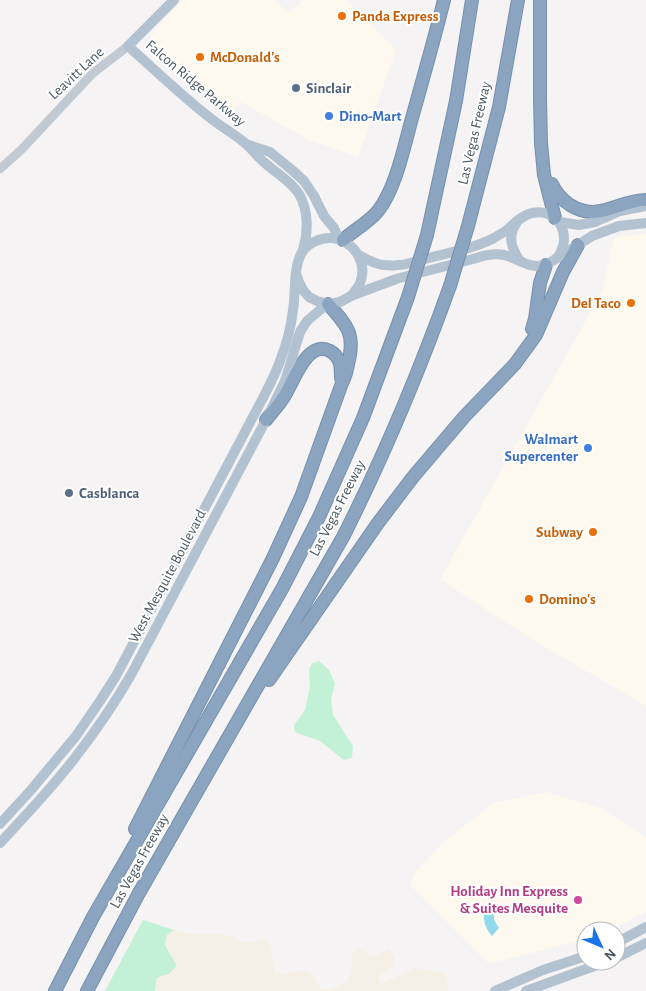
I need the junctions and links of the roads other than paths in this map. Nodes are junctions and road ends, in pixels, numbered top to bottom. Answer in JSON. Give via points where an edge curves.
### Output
{"nodes":[{"id":1,"x":174,"y":0,"type":"edge"},
{"id":2,"x":444,"y":0,"type":"edge"},
{"id":3,"x":472,"y":0,"type":"edge"},
{"id":4,"x":518,"y":0,"type":"edge"},
{"id":5,"x":540,"y":0,"type":"edge"},
{"id":6,"x":128,"y":46,"type":"junction"},
{"id":7,"x":541,"y":143,"type":"junction"},
{"id":8,"x":245,"y":144,"type":"junction"},
{"id":9,"x":0,"y":169,"type":"edge"},
{"id":10,"x":646,"y":200,"type":"edge"},
{"id":11,"x":646,"y":206,"type":"edge"},
{"id":12,"x":558,"y":220,"type":"junction"},
{"id":13,"x":518,"y":222,"type":"junction"},
{"id":14,"x":646,"y":223,"type":"edge"},
{"id":15,"x":349,"y":245,"type":"junction"},
{"id":16,"x":578,"y":245,"type":"junction"},
{"id":17,"x":302,"y":253,"type":"junction"},
{"id":18,"x":520,"y":261,"type":"junction"},
{"id":19,"x":550,"y":263,"type":"junction"},
{"id":20,"x":297,"y":273,"type":"junction"},
{"id":21,"x":351,"y":296,"type":"junction"},
{"id":22,"x":327,"y":304,"type":"junction"},
{"id":23,"x":529,"y":343,"type":"junction"},
{"id":24,"x":342,"y":383,"type":"junction"},
{"id":25,"x":266,"y":420,"type":"junction"},
{"id":26,"x":218,"y":754,"type":"junction"},
{"id":27,"x":0,"y":824,"type":"edge"},
{"id":28,"x":0,"y":843,"type":"edge"},
{"id":29,"x":93,"y":917,"type":"junction"},
{"id":30,"x":646,"y":927,"type":"edge"},
{"id":31,"x":626,"y":938,"type":"edge"},
{"id":32,"x":646,"y":944,"type":"edge"},
{"id":33,"x":626,"y":953,"type":"edge"},
{"id":34,"x":576,"y":959,"type":"edge"},
{"id":35,"x":581,"y":971,"type":"edge"},
{"id":36,"x":55,"y":991,"type":"edge"},
{"id":37,"x":87,"y":991,"type":"edge"},
{"id":38,"x":495,"y":991,"type":"edge"},
{"id":39,"x":526,"y":991,"type":"edge"}],
"edges":[{"from":1,"to":6,"type":"main road","name":"Leavitt Lane"},
{"from":2,"to":15,"type":"highway","via":[[391,187],[378,211],[350,234]]},
{"from":3,"to":29,"type":"highway","name":"Las Vegas Freeway","bridge":true,"via":[[456,101],[427,235],[408,297],[366,409],[319,516],[282,589]]},
{"from":4,"to":26,"type":"highway","name":"Las Vegas Freeway","bridge":true,"via":[[499,107],[468,226],[428,346],[368,487],[343,537]]},
{"from":5,"to":7,"type":"highway"},
{"from":6,"to":8,"type":"main road","name":"Falcon Ridge Parkway","via":[[210,118]]},
{"from":6,"to":9,"type":"street","name":"Leavitt Lane","via":[[92,74]]},
{"from":7,"to":10,"type":"highway","via":[[555,190],[559,197],[577,209],[605,211]]},
{"from":7,"to":12,"type":"highway","via":[[544,175]]},
{"from":8,"to":15,"type":"main road","name":"Falcon Ridge Parkway","via":[[270,152],[292,170]]},
{"from":8,"to":17,"type":"main road","name":"Falcon Ridge Parkway","via":[[300,195],[306,224]]},
{"from":11,"to":12,"type":"main road","via":[[579,225]]},
{"from":12,"to":13,"type":"main road","via":[[548,214],[532,213]]},
{"from":12,"to":19,"type":"main road","via":[[564,241],[558,256]]},
{"from":13,"to":15,"type":"main road","via":[[485,243],[400,265],[370,261]]},
{"from":13,"to":18,"type":"main road","via":[[513,228],[511,244]]},
{"from":14,"to":16,"type":"main road","via":[[619,226]]},
{"from":15,"to":17,"type":"main road","via":[[329,238],[318,240]]},
{"from":15,"to":21,"type":"main road","name":"Falcon Ridge Parkway","via":[[363,269],[360,284]]},
{"from":16,"to":19,"type":"main road"},
{"from":16,"to":23,"type":"highway","via":[[536,335]]},
{"from":17,"to":20,"type":"main road","name":"Falcon Ridge Parkway"},
{"from":18,"to":19,"type":"main road","via":[[538,266]]},
{"from":18,"to":21,"type":"main road","via":[[503,255],[484,255],[396,279]]},
{"from":19,"to":23,"type":"highway","via":[[540,283]]},
{"from":20,"to":22,"type":"main road","via":[[303,290],[313,299]]},
{"from":20,"to":27,"type":"main road","name":"West Mesquite Boulevard","via":[[294,309],[281,360],[129,653],[76,736]]},
{"from":21,"to":22,"type":"main road"},
{"from":22,"to":24,"type":"highway","via":[[350,332],[351,356]]},
{"from":22,"to":25,"type":"main road","name":"West Mesquite Boulevard","via":[[307,321],[300,332],[285,381]]},
{"from":23,"to":26,"type":"highway","via":[[515,364],[464,417],[378,523]]},
{"from":24,"to":25,"type":"highway","via":[[342,368],[335,354],[322,348],[314,350]]},
{"from":24,"to":29,"type":"highway","via":[[301,496],[273,558]]},
{"from":25,"to":28,"type":"main road","name":"West Mesquite Boulevard","via":[[120,693],[74,760]]},
{"from":26,"to":37,"type":"highway","name":"Las Vegas Freeway","via":[[138,893]]},
{"from":29,"to":36,"type":"highway","name":"Las Vegas Freeway"},
{"from":30,"to":31,"type":"main road"},
{"from":32,"to":33,"type":"main road"},
{"from":34,"to":38,"type":"main road"},
{"from":35,"to":39,"type":"main road"}]}
